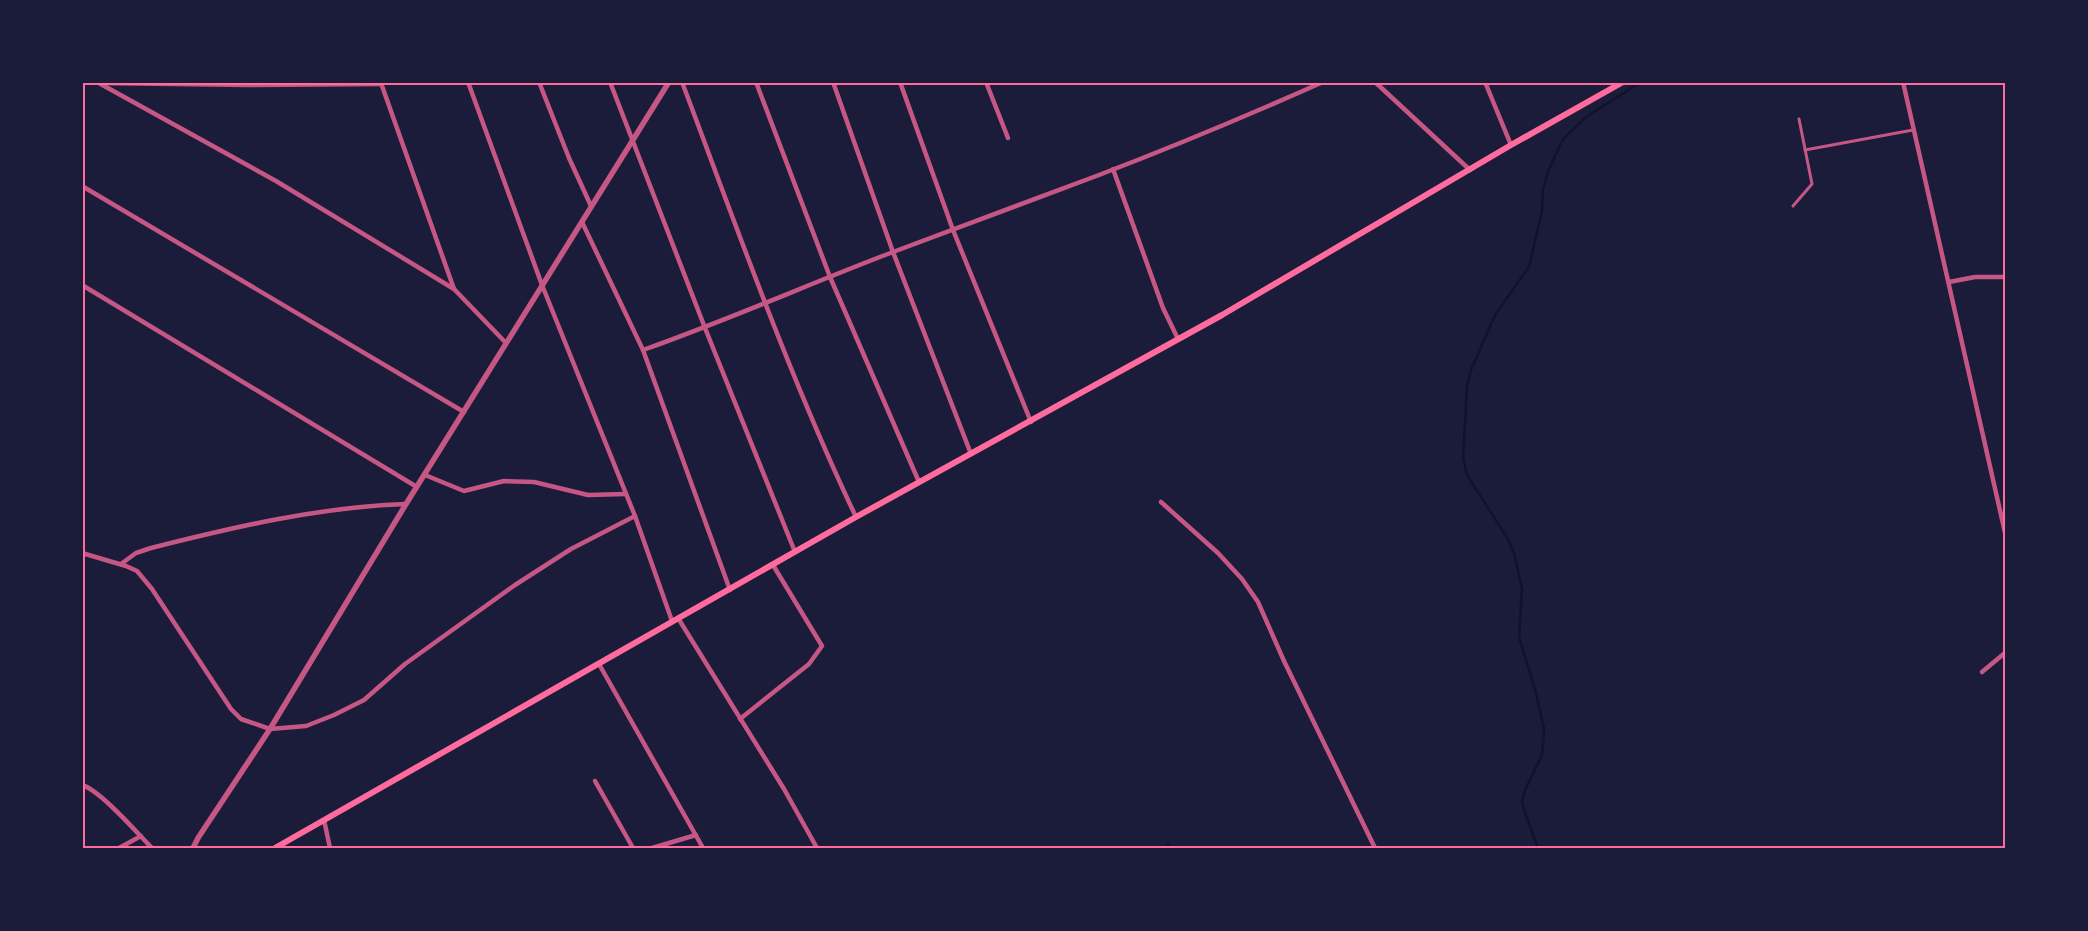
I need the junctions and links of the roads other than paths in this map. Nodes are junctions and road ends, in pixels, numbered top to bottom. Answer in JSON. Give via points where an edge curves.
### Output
{"nodes":[{"id":1,"x":468,"y":82,"type":"edge"},
{"id":2,"x":539,"y":82,"type":"edge"},
{"id":3,"x":610,"y":82,"type":"edge"},
{"id":4,"x":669,"y":82,"type":"edge"},
{"id":5,"x":682,"y":82,"type":"edge"},
{"id":6,"x":756,"y":82,"type":"edge"},
{"id":7,"x":833,"y":82,"type":"edge"},
{"id":8,"x":900,"y":82,"type":"edge"},
{"id":9,"x":986,"y":82,"type":"edge"},
{"id":10,"x":1323,"y":82,"type":"edge"},
{"id":11,"x":1375,"y":82,"type":"edge"},
{"id":12,"x":1485,"y":82,"type":"edge"},
{"id":13,"x":1623,"y":82,"type":"edge"},
{"id":14,"x":1903,"y":82,"type":"edge"},
{"id":15,"x":98,"y":83,"type":"edge"},
{"id":16,"x":381,"y":83,"type":"edge"},
{"id":17,"x":1798,"y":119,"type":"dead end"},
{"id":18,"x":1914,"y":130,"type":"junction"},
{"id":19,"x":633,"y":138,"type":"junction"},
{"id":20,"x":1008,"y":138,"type":"dead end"},
{"id":21,"x":1511,"y":145,"type":"junction"},
{"id":22,"x":1805,"y":150,"type":"junction"},
{"id":23,"x":1114,"y":169,"type":"junction"},
{"id":24,"x":1470,"y":170,"type":"junction"},
{"id":25,"x":82,"y":186,"type":"edge"},
{"id":26,"x":591,"y":206,"type":"junction"},
{"id":27,"x":1793,"y":206,"type":"dead end"},
{"id":28,"x":582,"y":222,"type":"junction"},
{"id":29,"x":953,"y":230,"type":"junction"},
{"id":30,"x":893,"y":252,"type":"junction"},
{"id":31,"x":830,"y":277,"type":"junction"},
{"id":32,"x":2006,"y":277,"type":"edge"},
{"id":33,"x":1949,"y":282,"type":"junction"},
{"id":34,"x":82,"y":285,"type":"edge"},
{"id":35,"x":542,"y":286,"type":"junction"},
{"id":36,"x":454,"y":290,"type":"junction"},
{"id":37,"x":766,"y":302,"type":"junction"},
{"id":38,"x":705,"y":328,"type":"junction"},
{"id":39,"x":1178,"y":339,"type":"junction"},
{"id":40,"x":506,"y":343,"type":"junction"},
{"id":41,"x":643,"y":350,"type":"junction"},
{"id":42,"x":464,"y":412,"type":"junction"},
{"id":43,"x":1031,"y":422,"type":"junction"},
{"id":44,"x":971,"y":454,"type":"junction"},
{"id":45,"x":424,"y":475,"type":"junction"},
{"id":46,"x":919,"y":482,"type":"junction"},
{"id":47,"x":417,"y":487,"type":"junction"},
{"id":48,"x":626,"y":494,"type":"junction"},
{"id":49,"x":1160,"y":502,"type":"dead end"},
{"id":50,"x":406,"y":504,"type":"junction"},
{"id":51,"x":635,"y":516,"type":"junction"},
{"id":52,"x":856,"y":517,"type":"junction"},
{"id":53,"x":2006,"y":537,"type":"edge"},
{"id":54,"x":795,"y":552,"type":"junction"},
{"id":55,"x":82,"y":553,"type":"edge"},
{"id":56,"x":121,"y":564,"type":"junction"},
{"id":57,"x":773,"y":565,"type":"junction"},
{"id":58,"x":730,"y":590,"type":"junction"},
{"id":59,"x":675,"y":620,"type":"junction"},
{"id":60,"x":2006,"y":652,"type":"edge"},
{"id":61,"x":599,"y":664,"type":"junction"},
{"id":62,"x":1982,"y":672,"type":"dead end"},
{"id":63,"x":740,"y":719,"type":"junction"},
{"id":64,"x":270,"y":730,"type":"junction"},
{"id":65,"x":595,"y":781,"type":"dead end"},
{"id":66,"x":82,"y":785,"type":"edge"},
{"id":67,"x":324,"y":820,"type":"junction"},
{"id":68,"x":696,"y":835,"type":"junction"},
{"id":69,"x":141,"y":836,"type":"junction"},
{"id":70,"x":198,"y":838,"type":"junction"},
{"id":71,"x":119,"y":848,"type":"edge"},
{"id":72,"x":152,"y":848,"type":"edge"},
{"id":73,"x":193,"y":848,"type":"edge"},
{"id":74,"x":199,"y":848,"type":"edge"},
{"id":75,"x":275,"y":848,"type":"edge"},
{"id":76,"x":330,"y":848,"type":"edge"},
{"id":77,"x":633,"y":848,"type":"edge"},
{"id":78,"x":652,"y":848,"type":"edge"},
{"id":79,"x":703,"y":848,"type":"edge"},
{"id":80,"x":817,"y":848,"type":"edge"},
{"id":81,"x":1375,"y":848,"type":"edge"}],
"edges":[{"from":1,"to":35,"type":"street"},
{"from":2,"to":26,"type":"street","via":[[568,158]]},
{"from":3,"to":19,"type":"street"},
{"from":4,"to":19,"type":"street"},
{"from":5,"to":37,"type":"street"},
{"from":6,"to":31,"type":"street"},
{"from":7,"to":30,"type":"street"},
{"from":8,"to":29,"type":"street"},
{"from":9,"to":20,"type":"street"},
{"from":10,"to":23,"type":"street","via":[[1225,126]]},
{"from":11,"to":24,"type":"street"},
{"from":12,"to":21,"type":"street"},
{"from":13,"to":21,"type":"main road"},
{"from":14,"to":18,"type":"street"},
{"from":15,"to":16,"type":"street"},
{"from":15,"to":36,"type":"street","via":[[276,181]]},
{"from":16,"to":36,"type":"street"},
{"from":17,"to":22,"type":"street"},
{"from":18,"to":22,"type":"street"},
{"from":18,"to":33,"type":"street"},
{"from":19,"to":26,"type":"street"},
{"from":19,"to":38,"type":"street"},
{"from":21,"to":24,"type":"main road"},
{"from":22,"to":27,"type":"street","via":[[1812,184]]},
{"from":23,"to":29,"type":"street"},
{"from":23,"to":39,"type":"street","via":[[1163,308]]},
{"from":24,"to":39,"type":"main road"},
{"from":25,"to":42,"type":"street"},
{"from":26,"to":28,"type":"street"},
{"from":28,"to":35,"type":"street"},
{"from":28,"to":41,"type":"street"},
{"from":29,"to":30,"type":"street"},
{"from":29,"to":43,"type":"street"},
{"from":30,"to":31,"type":"street"},
{"from":30,"to":44,"type":"street"},
{"from":31,"to":37,"type":"street"},
{"from":31,"to":46,"type":"street"},
{"from":32,"to":33,"type":"street","via":[[1975,277]]},
{"from":33,"to":53,"type":"street"},
{"from":34,"to":47,"type":"street"},
{"from":35,"to":40,"type":"street"},
{"from":35,"to":48,"type":"street"},
{"from":36,"to":40,"type":"street"},
{"from":37,"to":38,"type":"street"},
{"from":37,"to":52,"type":"street","via":[[828,457]]},
{"from":38,"to":41,"type":"street"},
{"from":38,"to":54,"type":"street"},
{"from":39,"to":43,"type":"main road"},
{"from":40,"to":42,"type":"street"},
{"from":41,"to":58,"type":"street"},
{"from":42,"to":45,"type":"street"},
{"from":43,"to":44,"type":"main road"},
{"from":44,"to":46,"type":"main road"},
{"from":45,"to":47,"type":"street"},
{"from":45,"to":48,"type":"street","via":[[464,491],[504,481],[534,482],[588,495]]},
{"from":46,"to":52,"type":"main road"},
{"from":47,"to":50,"type":"street"},
{"from":48,"to":51,"type":"street"},
{"from":49,"to":81,"type":"street","via":[[1218,553],[1258,602]]},
{"from":50,"to":56,"type":"street","via":[[365,506],[243,525],[151,548],[136,553]]},
{"from":50,"to":64,"type":"street"},
{"from":51,"to":59,"type":"street"},
{"from":51,"to":64,"type":"street","via":[[571,549],[515,585],[405,664],[364,700],[306,726]]},
{"from":52,"to":54,"type":"main road"},
{"from":54,"to":57,"type":"main road"},
{"from":55,"to":56,"type":"street"},
{"from":56,"to":64,"type":"street","via":[[137,571],[152,589],[231,710],[241,719]]},
{"from":57,"to":58,"type":"main road"},
{"from":57,"to":63,"type":"street","via":[[822,646],[809,664]]},
{"from":58,"to":59,"type":"main road"},
{"from":59,"to":61,"type":"main road"},
{"from":59,"to":63,"type":"street"},
{"from":60,"to":62,"type":"street"},
{"from":61,"to":67,"type":"main road"},
{"from":61,"to":68,"type":"street"},
{"from":63,"to":80,"type":"street"},
{"from":64,"to":70,"type":"street"},
{"from":65,"to":77,"type":"street"},
{"from":66,"to":69,"type":"street","via":[[101,797]]},
{"from":67,"to":75,"type":"main road"},
{"from":67,"to":76,"type":"street"},
{"from":68,"to":78,"type":"street"},
{"from":68,"to":79,"type":"street"},
{"from":69,"to":71,"type":"street"},
{"from":69,"to":72,"type":"street"},
{"from":70,"to":73,"type":"street"},
{"from":70,"to":74,"type":"street"}]}
